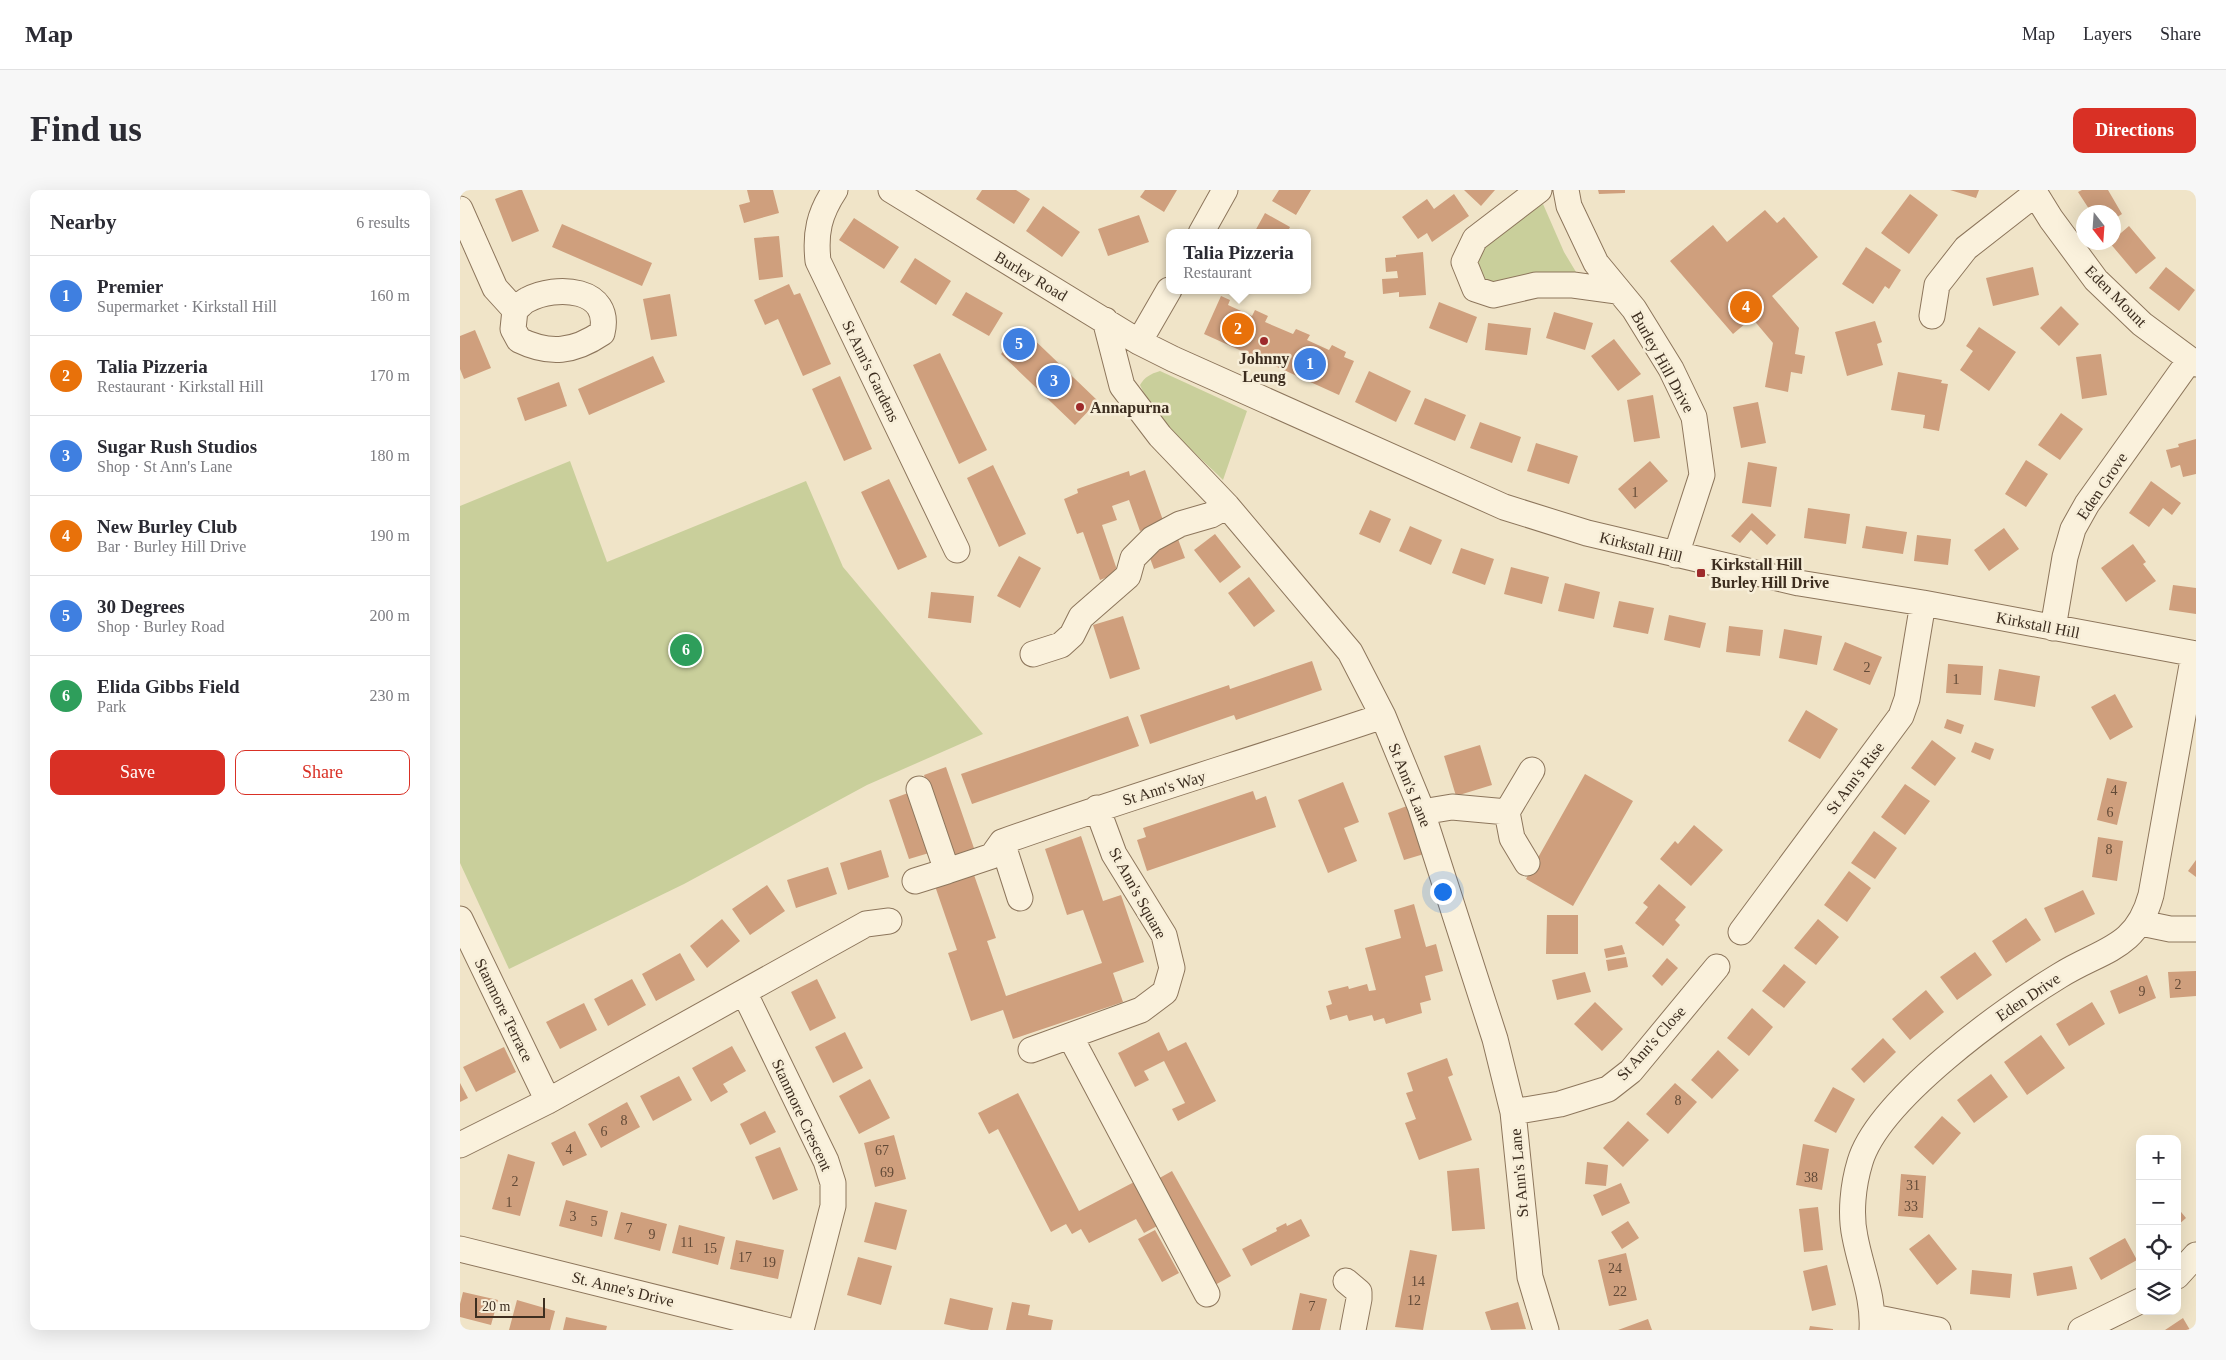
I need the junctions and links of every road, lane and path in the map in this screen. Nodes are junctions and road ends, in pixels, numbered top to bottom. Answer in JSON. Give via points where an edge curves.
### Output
{"nodes":[{"id":1,"x":834,"y":190,"type":"edge"},
{"id":2,"x":891,"y":190,"type":"edge"},
{"id":3,"x":1225,"y":190,"type":"edge"},
{"id":4,"x":1539,"y":190,"type":"edge"},
{"id":5,"x":1566,"y":190,"type":"edge"},
{"id":6,"x":2034,"y":192,"type":"edge"},
{"id":7,"x":460,"y":209,"type":"edge"},
{"id":8,"x":1203,"y":229,"type":"edge"},
{"id":9,"x":1617,"y":290,"type":"junction"},
{"id":10,"x":1167,"y":294,"type":"edge"},
{"id":11,"x":515,"y":310,"type":"dead end"},
{"id":12,"x":1932,"y":316,"type":"dead end"},
{"id":13,"x":1105,"y":320,"type":"junction"},
{"id":14,"x":1140,"y":342,"type":"junction"},
{"id":15,"x":1173,"y":359,"type":"joint"},
{"id":16,"x":2193,"y":362,"type":"edge"},
{"id":17,"x":1227,"y":506,"type":"junction"},
{"id":18,"x":958,"y":550,"type":"dead end"},
{"id":19,"x":1676,"y":555,"type":"junction"},
{"id":20,"x":1923,"y":604,"type":"junction"},
{"id":21,"x":2053,"y":628,"type":"junction"},
{"id":22,"x":1033,"y":654,"type":"dead end"},
{"id":23,"x":2195,"y":654,"type":"edge"},
{"id":24,"x":1383,"y":716,"type":"junction"},
{"id":25,"x":2186,"y":755,"type":"edge"},
{"id":26,"x":1532,"y":770,"type":"dead end"},
{"id":27,"x":919,"y":789,"type":"dead end"},
{"id":28,"x":1097,"y":808,"type":"junction"},
{"id":29,"x":1422,"y":812,"type":"junction"},
{"id":30,"x":1507,"y":812,"type":"junction"},
{"id":31,"x":1002,"y":842,"type":"junction"},
{"id":32,"x":1527,"y":863,"type":"dead end"},
{"id":33,"x":947,"y":871,"type":"junction"},
{"id":34,"x":915,"y":881,"type":"dead end"},
{"id":35,"x":1020,"y":898,"type":"dead end"},
{"id":36,"x":460,"y":919,"type":"edge"},
{"id":37,"x":889,"y":921,"type":"dead end"},
{"id":38,"x":2141,"y":923,"type":"junction"},
{"id":39,"x":2196,"y":929,"type":"edge"},
{"id":40,"x":1741,"y":932,"type":"dead end"},
{"id":41,"x":1717,"y":967,"type":"dead end"},
{"id":42,"x":744,"y":992,"type":"junction"},
{"id":43,"x":1070,"y":1036,"type":"junction"},
{"id":44,"x":1031,"y":1050,"type":"dead end"},
{"id":45,"x":548,"y":1101,"type":"junction"},
{"id":46,"x":1513,"y":1112,"type":"junction"},
{"id":47,"x":460,"y":1145,"type":"edge"},
{"id":48,"x":460,"y":1249,"type":"edge"},
{"id":49,"x":2196,"y":1255,"type":"edge"},
{"id":50,"x":2181,"y":1272,"type":"edge"},
{"id":51,"x":2196,"y":1276,"type":"edge"},
{"id":52,"x":2181,"y":1277,"type":"edge"},
{"id":53,"x":1346,"y":1282,"type":"dead end"},
{"id":54,"x":1207,"y":1294,"type":"dead end"},
{"id":55,"x":2136,"y":1303,"type":"edge"},
{"id":56,"x":1872,"y":1324,"type":"edge"},
{"id":57,"x":786,"y":1330,"type":"edge"},
{"id":58,"x":801,"y":1330,"type":"edge"},
{"id":59,"x":1353,"y":1330,"type":"edge"},
{"id":60,"x":1546,"y":1330,"type":"edge"},
{"id":61,"x":1938,"y":1330,"type":"edge"},
{"id":62,"x":2081,"y":1330,"type":"edge"}],
"edges":[{"from":1,"to":18,"type":"street","name":"St Ann's Gardens","via":[[822,208],[816,242],[818,261]]},
{"from":2,"to":13,"type":"street","name":"Burley Road"},
{"from":3,"to":8,"type":"street"},
{"from":4,"to":9,"type":"street","via":[[1475,239],[1464,262],[1475,288],[1493,295],[1536,285]]},
{"from":5,"to":9,"type":"street","name":"Burley Hill Drive","via":[[1569,206],[1596,263]]},
{"from":6,"to":12,"type":"street","via":[[1966,248],[1937,285]]},
{"from":6,"to":16,"type":"street","name":"Eden Mount","via":[[2096,280],[2142,324]]},
{"from":7,"to":11,"type":"street","via":[[495,288]]},
{"from":9,"to":19,"type":"street","name":"Burley Hill Drive","via":[[1634,309],[1671,369],[1694,417],[1702,475]]},
{"from":10,"to":14,"type":"street"},
{"from":13,"to":14,"type":"street","name":"Burley Road"},
{"from":13,"to":17,"type":"street","name":"St Ann's Lane","via":[[1122,386],[1160,436]]},
{"from":14,"to":15,"type":"street","name":"Burley Road"},
{"from":15,"to":19,"type":"street","name":"Kirkstall Hill","via":[[1504,507],[1587,534]]},
{"from":16,"to":21,"type":"street","name":"Eden Grove","via":[[2087,504],[2073,529]]},
{"from":17,"to":22,"type":"street","via":[[1152,539],[1133,558],[1128,576],[1081,617],[1072,634],[1061,645]]},
{"from":17,"to":24,"type":"street","name":"St Ann's Lane","via":[[1350,652]]},
{"from":19,"to":20,"type":"street","name":"Kirkstall Hill","via":[[1800,583]]},
{"from":20,"to":21,"type":"street","name":"Kirkstall Hill"},
{"from":20,"to":40,"type":"street","name":"St Ann's Rise","via":[[1907,699],[1901,716]]},
{"from":21,"to":23,"type":"street","name":"Kirkstall Hill"},
{"from":23,"to":25,"type":"street","name":"Eden Drive"},
{"from":24,"to":28,"type":"street","name":"St Ann's Way","via":[[1239,765]]},
{"from":24,"to":29,"type":"street","name":"St Ann's Lane"},
{"from":25,"to":38,"type":"street","name":"Eden Drive"},
{"from":26,"to":30,"type":"street"},
{"from":27,"to":33,"type":"street"},
{"from":28,"to":31,"type":"street","name":"St Ann's Way"},
{"from":28,"to":43,"type":"street","name":"St Ann's Square","via":[[1114,854],[1164,935],[1172,968],[1165,992],[1141,1010]]},
{"from":29,"to":30,"type":"street","via":[[1452,807]]},
{"from":29,"to":46,"type":"street","name":"St Ann's Lane","via":[[1496,1039]]},
{"from":30,"to":32,"type":"street","via":[[1512,838]]},
{"from":31,"to":33,"type":"street","via":[[992,856]]},
{"from":31,"to":35,"type":"street"},
{"from":33,"to":34,"type":"street"},
{"from":36,"to":45,"type":"street","name":"Stanmore Terrace"},
{"from":37,"to":42,"type":"street","via":[[866,924]]},
{"from":38,"to":39,"type":"street","via":[[2170,929]]},
{"from":38,"to":56,"type":"street","name":"Eden Drive","via":[[2116,946],[2060,975],[2001,1014],[1914,1088],[1869,1138],[1860,1162],[1853,1211],[1854,1236],[1870,1292]]},
{"from":41,"to":46,"type":"street","name":"St Ann's Close","via":[[1630,1071],[1608,1089],[1560,1104]]},
{"from":42,"to":45,"type":"street"},
{"from":42,"to":58,"type":"street","name":"Stanmore Crescent","via":[[826,1161],[833,1183],[833,1206]]},
{"from":43,"to":44,"type":"street","name":"St Ann's Square"},
{"from":43,"to":54,"type":"street"},
{"from":45,"to":47,"type":"street"},
{"from":46,"to":60,"type":"street","name":"St Ann's Lane","via":[[1530,1277]]},
{"from":48,"to":57,"type":"street","name":"St. Anne's Drive"},
{"from":49,"to":50,"type":"street"},
{"from":51,"to":52,"type":"street"},
{"from":53,"to":59,"type":"street","via":[[1359,1292]]},
{"from":55,"to":62,"type":"street"},
{"from":56,"to":61,"type":"street"}]}
